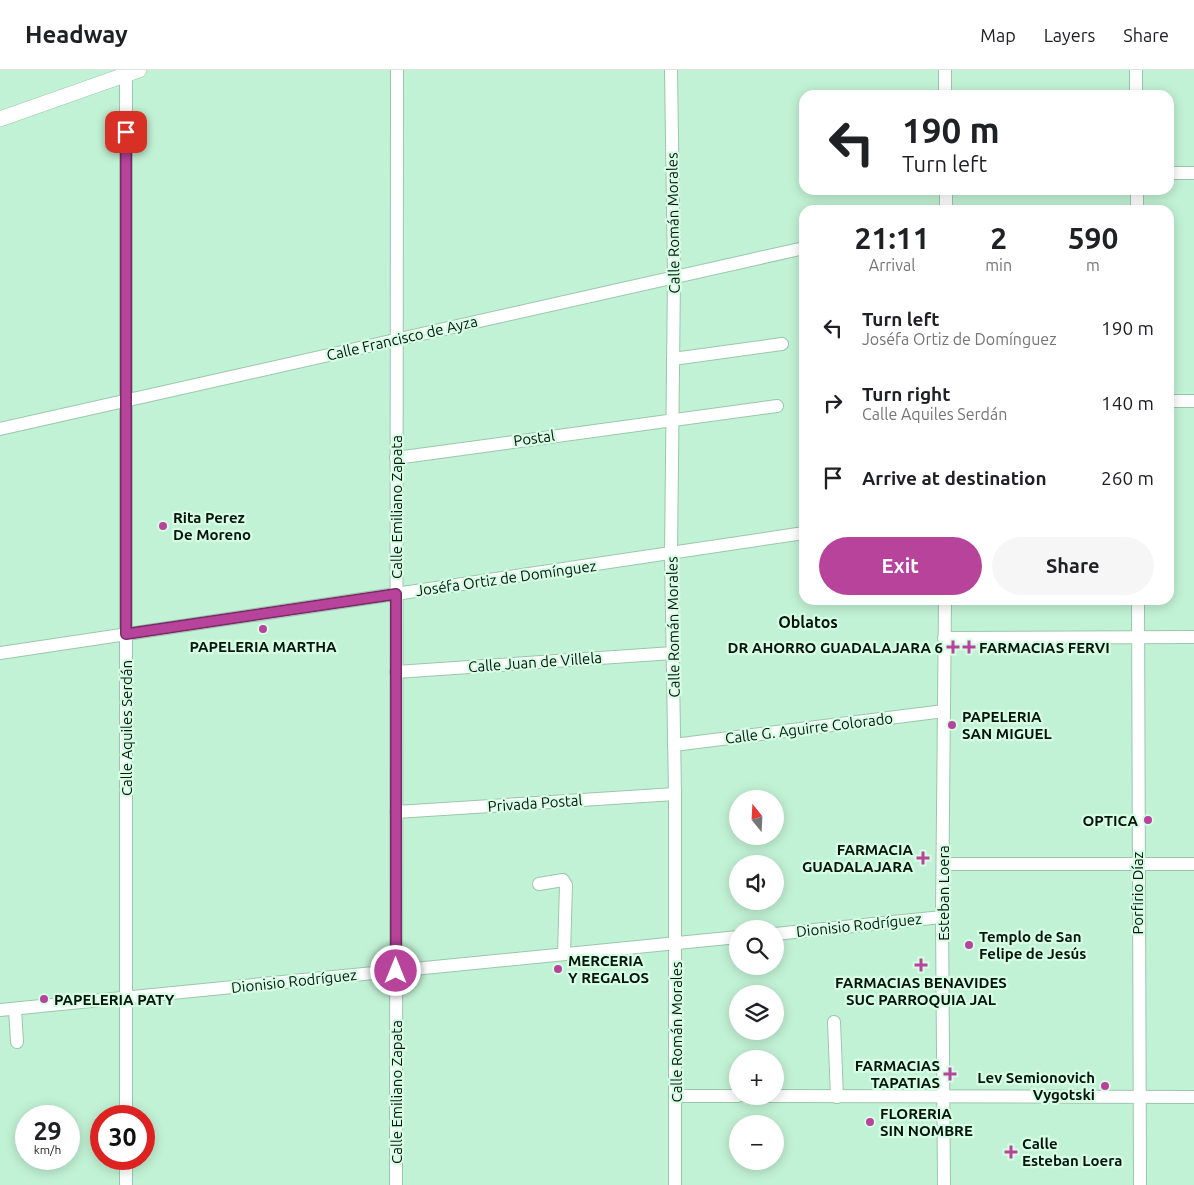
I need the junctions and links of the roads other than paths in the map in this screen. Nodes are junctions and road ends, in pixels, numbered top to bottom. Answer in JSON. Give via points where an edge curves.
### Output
{"nodes":[{"id":1,"x":397,"y":70,"type":"edge"},
{"id":2,"x":671,"y":70,"type":"edge"},
{"id":3,"x":944,"y":70,"type":"edge"},
{"id":4,"x":1136,"y":70,"type":"edge"},
{"id":5,"x":130,"y":71,"type":"edge"},
{"id":6,"x":945,"y":90,"type":"edge"},
{"id":7,"x":1136,"y":90,"type":"edge"},
{"id":8,"x":0,"y":119,"type":"edge"},
{"id":9,"x":1174,"y":173,"type":"edge"},
{"id":10,"x":1194,"y":173,"type":"edge"},
{"id":11,"x":799,"y":249,"type":"edge"},
{"id":12,"x":674,"y":277,"type":"junction"},
{"id":13,"x":396,"y":340,"type":"junction"},
{"id":14,"x":782,"y":344,"type":"dead end"},
{"id":15,"x":673,"y":359,"type":"junction"},
{"id":16,"x":125,"y":400,"type":"junction"},
{"id":17,"x":1174,"y":401,"type":"edge"},
{"id":18,"x":1194,"y":401,"type":"edge"},
{"id":19,"x":778,"y":406,"type":"dead end"},
{"id":20,"x":672,"y":419,"type":"junction"},
{"id":21,"x":0,"y":429,"type":"edge"},
{"id":22,"x":396,"y":458,"type":"junction"},
{"id":23,"x":799,"y":534,"type":"edge"},
{"id":24,"x":671,"y":554,"type":"junction"},
{"id":25,"x":396,"y":594,"type":"junction"},
{"id":26,"x":945,"y":605,"type":"edge"},
{"id":27,"x":1138,"y":605,"type":"edge"},
{"id":28,"x":126,"y":634,"type":"junction"},
{"id":29,"x":1138,"y":637,"type":"junction"},
{"id":30,"x":1194,"y":637,"type":"edge"},
{"id":31,"x":944,"y":638,"type":"junction"},
{"id":32,"x":0,"y":653,"type":"edge"},
{"id":33,"x":673,"y":653,"type":"junction"},
{"id":34,"x":396,"y":672,"type":"junction"},
{"id":35,"x":944,"y":711,"type":"junction"},
{"id":36,"x":674,"y":744,"type":"junction"},
{"id":37,"x":675,"y":794,"type":"junction"},
{"id":38,"x":396,"y":812,"type":"junction"},
{"id":39,"x":943,"y":864,"type":"junction"},
{"id":40,"x":1137,"y":864,"type":"junction"},
{"id":41,"x":1194,"y":864,"type":"edge"},
{"id":42,"x":540,"y":884,"type":"dead end"},
{"id":43,"x":942,"y":917,"type":"junction"},
{"id":44,"x":784,"y":933,"type":"edge"},
{"id":45,"x":729,"y":938,"type":"edge"},
{"id":46,"x":676,"y":943,"type":"junction"},
{"id":47,"x":564,"y":954,"type":"junction"},
{"id":48,"x":396,"y":971,"type":"junction"},
{"id":49,"x":126,"y":998,"type":"junction"},
{"id":50,"x":15,"y":1009,"type":"junction"},
{"id":51,"x":0,"y":1010,"type":"edge"},
{"id":52,"x":834,"y":1022,"type":"dead end"},
{"id":53,"x":18,"y":1042,"type":"dead end"},
{"id":54,"x":676,"y":1096,"type":"junction"},
{"id":55,"x":729,"y":1096,"type":"edge"},
{"id":56,"x":784,"y":1096,"type":"edge"},
{"id":57,"x":837,"y":1097,"type":"junction"},
{"id":58,"x":1139,"y":1097,"type":"junction"},
{"id":59,"x":1194,"y":1097,"type":"edge"},
{"id":60,"x":945,"y":1098,"type":"junction"},
{"id":61,"x":126,"y":1105,"type":"edge"},
{"id":62,"x":126,"y":1170,"type":"edge"},
{"id":63,"x":126,"y":1185,"type":"edge"},
{"id":64,"x":396,"y":1185,"type":"edge"},
{"id":65,"x":675,"y":1185,"type":"edge"},
{"id":66,"x":944,"y":1185,"type":"edge"},
{"id":67,"x":1140,"y":1185,"type":"edge"}],
"edges":[{"from":1,"to":13,"type":"street","name":"Calle Emiliano Zapata"},
{"from":2,"to":12,"type":"street","name":"Calle Román Morales"},
{"from":3,"to":6,"type":"street"},
{"from":4,"to":7,"type":"street"},
{"from":5,"to":8,"type":"street"},
{"from":5,"to":16,"type":"street","name":"Calle Aquiles Serdán"},
{"from":9,"to":10,"type":"street"},
{"from":11,"to":12,"type":"street","name":"Calle Francisco de Ayza"},
{"from":12,"to":13,"type":"street","name":"Calle Francisco de Ayza"},
{"from":12,"to":15,"type":"street","name":"Calle Román Morales"},
{"from":13,"to":16,"type":"street","name":"Calle Francisco de Ayza"},
{"from":13,"to":22,"type":"street","name":"Calle Emiliano Zapata"},
{"from":14,"to":15,"type":"street"},
{"from":15,"to":20,"type":"street","name":"Calle Román Morales"},
{"from":16,"to":21,"type":"street","name":"Calle Francisco de Ayza"},
{"from":16,"to":28,"type":"street","name":"Calle Aquiles Serdán"},
{"from":17,"to":18,"type":"street"},
{"from":19,"to":20,"type":"street","name":"Postal"},
{"from":20,"to":22,"type":"street","name":"Postal"},
{"from":20,"to":24,"type":"street","name":"Calle Román Morales"},
{"from":22,"to":25,"type":"street","name":"Calle Emiliano Zapata"},
{"from":23,"to":24,"type":"street","name":"Joséfa Ortiz de Domínguez"},
{"from":24,"to":25,"type":"street","name":"Joséfa Ortiz de Domínguez"},
{"from":24,"to":33,"type":"street","name":"Calle Román Morales"},
{"from":25,"to":28,"type":"street","name":"Joséfa Ortiz de Domínguez"},
{"from":25,"to":34,"type":"street","name":"Calle Emiliano Zapata"},
{"from":26,"to":31,"type":"street","name":"Esteban Loera"},
{"from":27,"to":29,"type":"street","name":"Porfirio Díaz"},
{"from":28,"to":32,"type":"street","name":"Joséfa Ortiz de Domínguez"},
{"from":28,"to":49,"type":"street","name":"Calle Aquiles Serdán"},
{"from":29,"to":30,"type":"street"},
{"from":29,"to":31,"type":"street"},
{"from":29,"to":40,"type":"street","name":"Porfirio Díaz"},
{"from":31,"to":35,"type":"street","name":"Esteban Loera"},
{"from":33,"to":34,"type":"street","name":"Calle Juan de Villela"},
{"from":33,"to":36,"type":"street","name":"Calle Román Morales"},
{"from":34,"to":38,"type":"street","name":"Calle Emiliano Zapata"},
{"from":35,"to":36,"type":"street","name":"Calle G. Aguirre Colorado"},
{"from":35,"to":39,"type":"street","name":"Esteban Loera"},
{"from":36,"to":37,"type":"street","name":"Calle Román Morales"},
{"from":37,"to":38,"type":"street","name":"Privada Postal"},
{"from":37,"to":46,"type":"street","name":"Calle Román Morales"},
{"from":38,"to":48,"type":"street","name":"Calle Emiliano Zapata"},
{"from":39,"to":40,"type":"street"},
{"from":39,"to":43,"type":"street","name":"Esteban Loera"},
{"from":40,"to":41,"type":"street"},
{"from":40,"to":58,"type":"street","name":"Porfirio Díaz"},
{"from":42,"to":47,"type":"street","via":[[559,879],[566,885]]},
{"from":43,"to":44,"type":"street","name":"Dionisio Rodríguez"},
{"from":43,"to":60,"type":"street","name":"Esteban Loera"},
{"from":45,"to":46,"type":"street","name":"Dionisio Rodríguez"},
{"from":46,"to":47,"type":"street","name":"Dionisio Rodríguez"},
{"from":46,"to":54,"type":"street","name":"Calle Román Morales"},
{"from":47,"to":48,"type":"street","name":"Dionisio Rodríguez"},
{"from":48,"to":49,"type":"street","name":"Dionisio Rodríguez"},
{"from":48,"to":64,"type":"street","name":"Calle Emiliano Zapata"},
{"from":49,"to":50,"type":"street","name":"Dionisio Rodríguez"},
{"from":49,"to":61,"type":"street","name":"Calle Aquiles Serdán"},
{"from":50,"to":51,"type":"street","name":"Dionisio Rodríguez"},
{"from":50,"to":53,"type":"street"},
{"from":52,"to":57,"type":"street"},
{"from":54,"to":55,"type":"street"},
{"from":54,"to":65,"type":"street","name":"Calle Román Morales"},
{"from":56,"to":57,"type":"street"},
{"from":57,"to":60,"type":"street"},
{"from":58,"to":59,"type":"street"},
{"from":58,"to":60,"type":"street"},
{"from":58,"to":67,"type":"street","name":"Porfirio Díaz"},
{"from":60,"to":66,"type":"street","name":"Esteban Loera"},
{"from":62,"to":63,"type":"street"}]}
